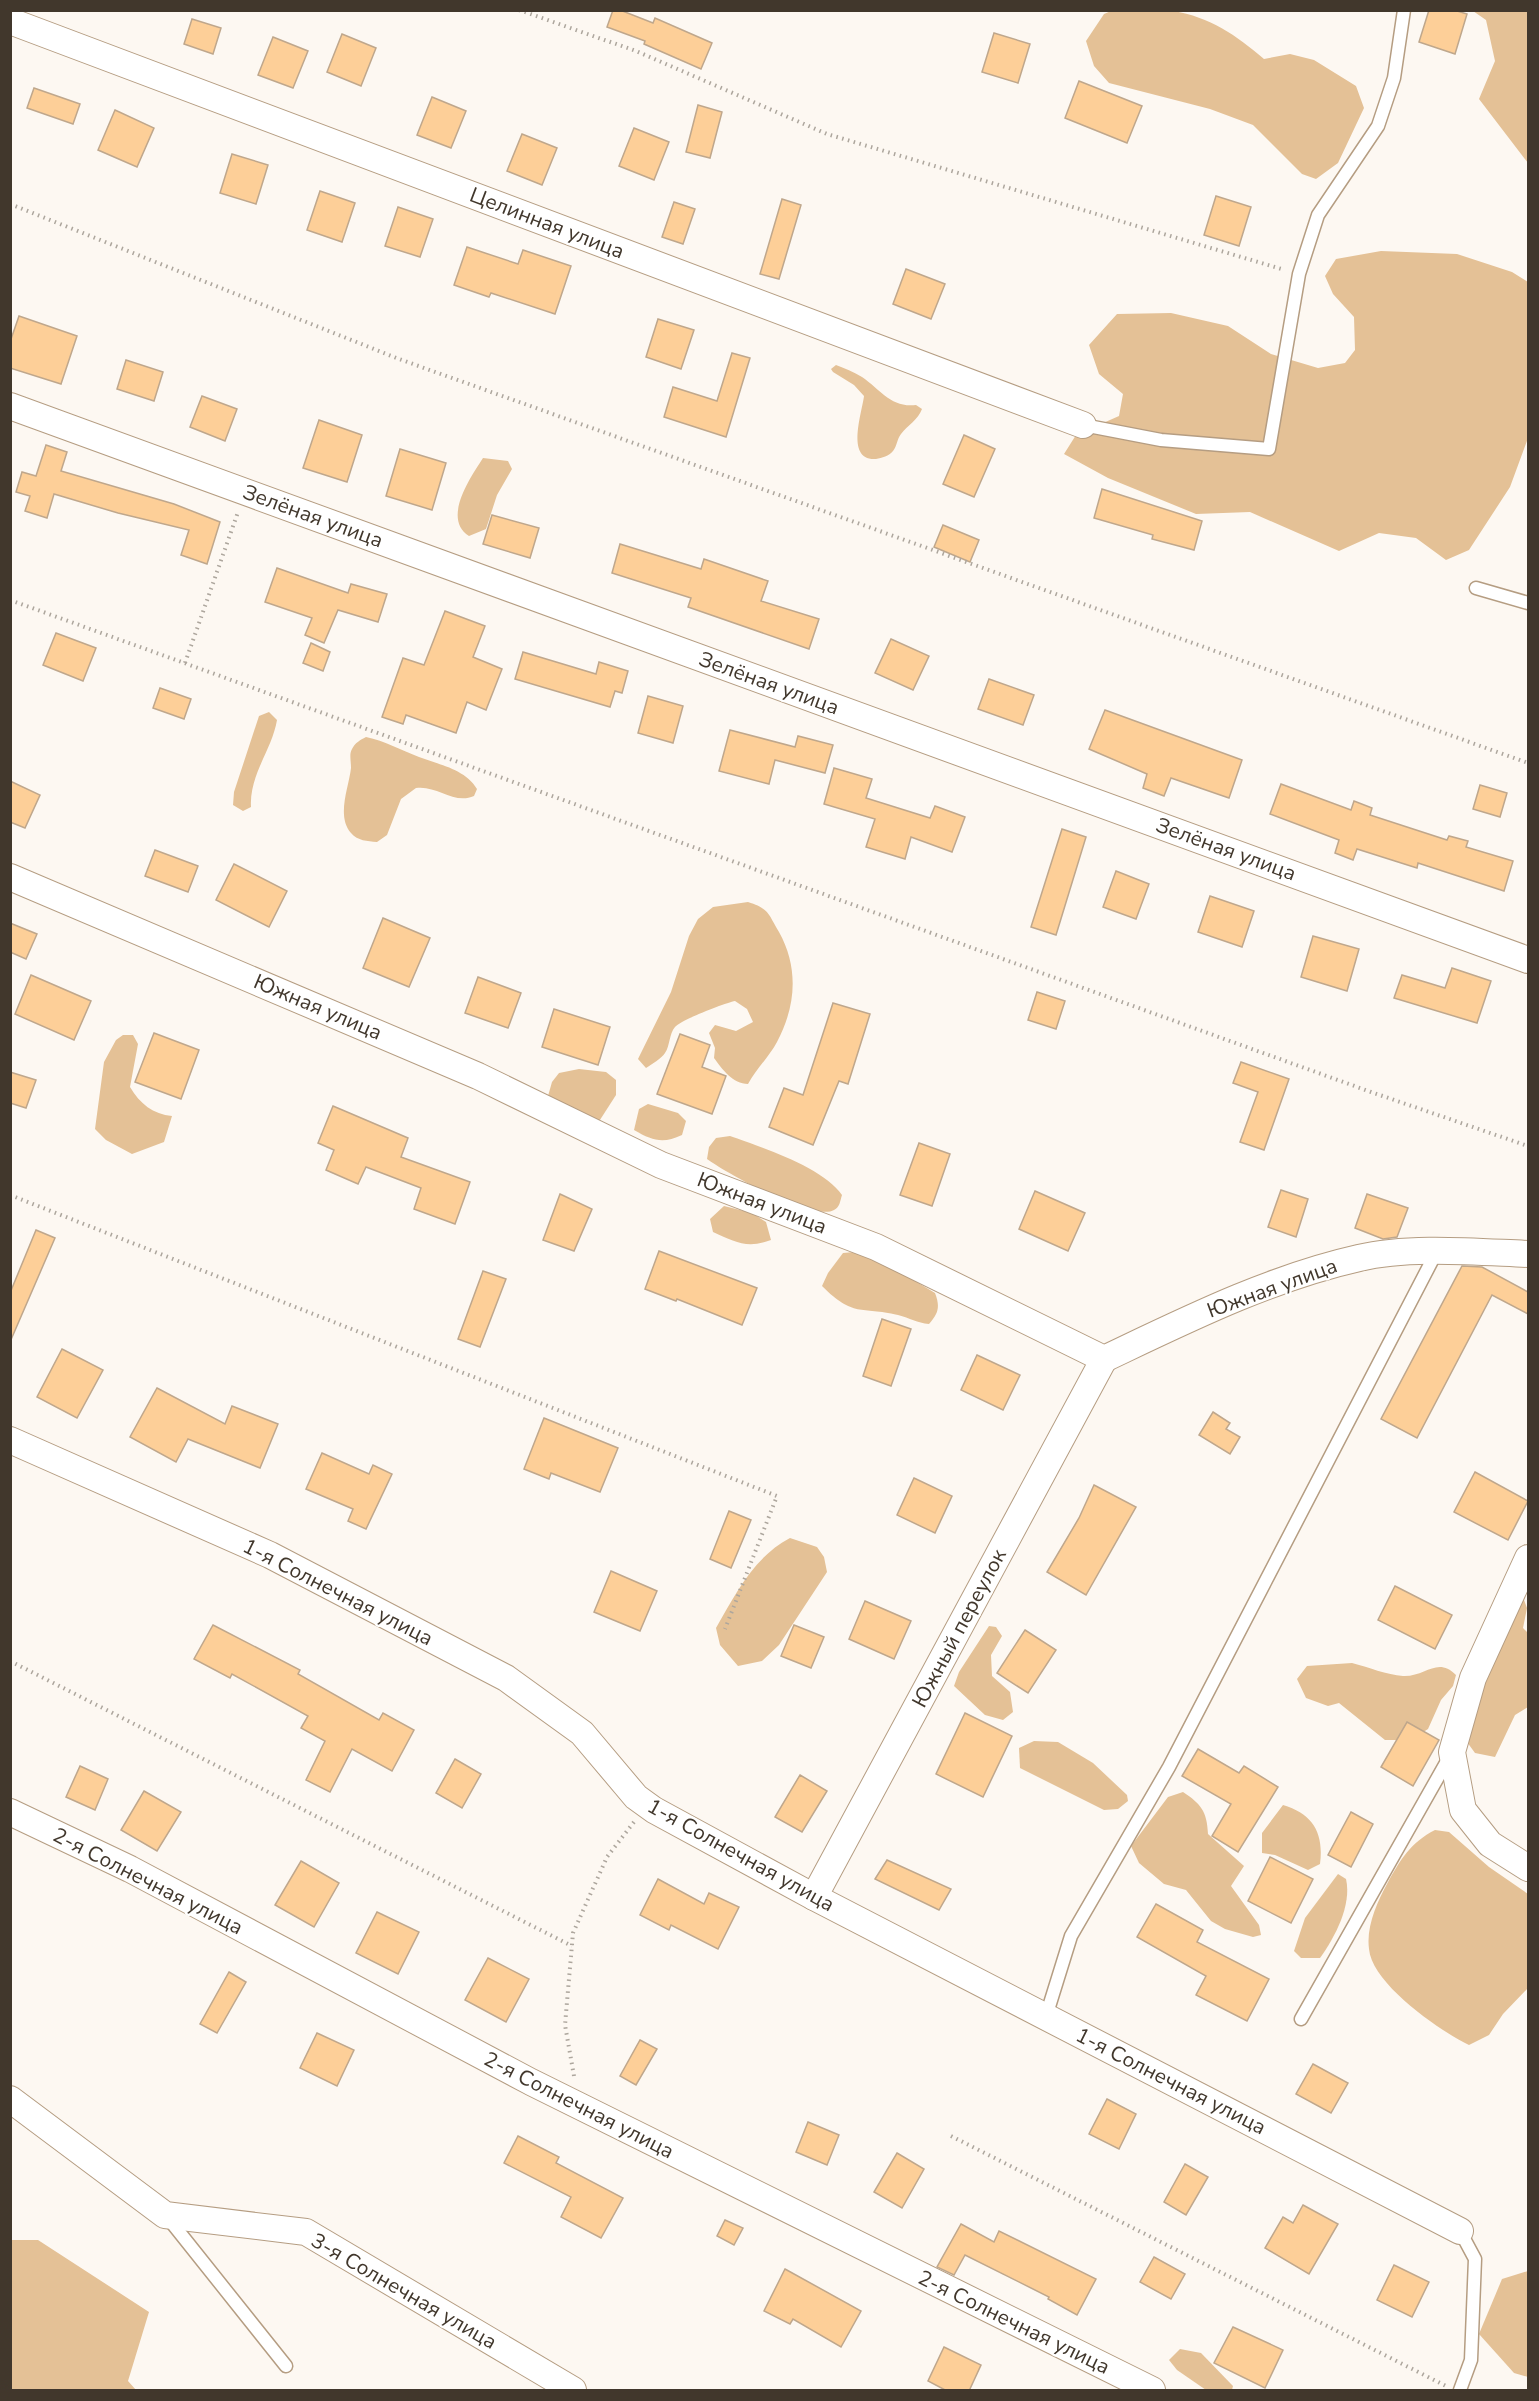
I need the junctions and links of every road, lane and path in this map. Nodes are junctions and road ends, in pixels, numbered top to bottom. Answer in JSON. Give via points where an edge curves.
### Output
{"nodes":[{"id":1,"x":519,"y":10,"type":"edge"},
{"id":2,"x":1404,"y":10,"type":"edge"},
{"id":3,"x":10,"y":21,"type":"edge"},
{"id":4,"x":10,"y":204,"type":"edge"},
{"id":5,"x":1299,"y":274,"type":"junction"},
{"id":6,"x":10,"y":406,"type":"edge"},
{"id":7,"x":1083,"y":425,"type":"joint"},
{"id":8,"x":245,"y":491,"type":"junction"},
{"id":9,"x":1476,"y":588,"type":"dead end"},
{"id":10,"x":10,"y":600,"type":"edge"},
{"id":11,"x":1528,"y":603,"type":"edge"},
{"id":12,"x":185,"y":663,"type":"junction"},
{"id":13,"x":1528,"y":763,"type":"edge"},
{"id":14,"x":10,"y":876,"type":"edge"},
{"id":15,"x":1528,"y":960,"type":"edge"},
{"id":16,"x":1528,"y":1146,"type":"edge"},
{"id":17,"x":10,"y":1195,"type":"edge"},
{"id":18,"x":1437,"y":1251,"type":"junction"},
{"id":19,"x":1528,"y":1254,"type":"edge"},
{"id":20,"x":1104,"y":1359,"type":"junction"},
{"id":21,"x":10,"y":1440,"type":"edge"},
{"id":22,"x":1528,"y":1558,"type":"edge"},
{"id":23,"x":725,"y":1629,"type":"dead end"},
{"id":24,"x":10,"y":1661,"type":"edge"},
{"id":25,"x":1452,"y":1752,"type":"junction"},
{"id":26,"x":647,"y":1805,"type":"junction"},
{"id":27,"x":10,"y":1812,"type":"edge"},
{"id":28,"x":1528,"y":1868,"type":"edge"},
{"id":29,"x":814,"y":1897,"type":"junction"},
{"id":30,"x":572,"y":1946,"type":"junction"},
{"id":31,"x":1048,"y":2018,"type":"junction"},
{"id":32,"x":1301,"y":2019,"type":"dead end"},
{"id":33,"x":10,"y":2099,"type":"edge"},
{"id":34,"x":579,"y":2106,"type":"junction"},
{"id":35,"x":951,"y":2136,"type":"dead end"},
{"id":36,"x":165,"y":2215,"type":"junction"},
{"id":37,"x":1460,"y":2231,"type":"joint"},
{"id":38,"x":285,"y":2366,"type":"dead end"},
{"id":39,"x":573,"y":2391,"type":"edge"},
{"id":40,"x":1152,"y":2391,"type":"edge"},
{"id":41,"x":1457,"y":2391,"type":"edge"}],
"edges":[{"from":1,"to":5,"type":"path","via":[[636,51],[827,134]]},
{"from":2,"to":5,"type":"lane","via":[[1394,78],[1378,126],[1318,215]]},
{"from":3,"to":7,"type":"street","name":"Целинная улица"},
{"from":4,"to":13,"type":"path","via":[[399,359]]},
{"from":5,"to":7,"type":"lane","via":[[1269,449],[1161,440]]},
{"from":6,"to":8,"type":"street","name":"Зелёная улица"},
{"from":8,"to":12,"type":"path"},
{"from":8,"to":15,"type":"street","name":"Зелёная улица"},
{"from":9,"to":11,"type":"lane"},
{"from":10,"to":12,"type":"path"},
{"from":12,"to":16,"type":"path"},
{"from":14,"to":20,"type":"street","name":"Южная улица","via":[[478,1076],[661,1165],[876,1247]]},
{"from":17,"to":23,"type":"path","via":[[777,1496]]},
{"from":18,"to":19,"type":"street","name":"Южная улица"},
{"from":18,"to":20,"type":"street","name":"Южная улица","via":[[1360,1257],[1239,1296]]},
{"from":18,"to":31,"type":"lane","via":[[1169,1767],[1071,1936]]},
{"from":20,"to":29,"type":"street","name":"Южный переулок"},
{"from":21,"to":26,"type":"street","name":"1-я Солнечная улица","via":[[270,1555],[506,1678],[582,1733]]},
{"from":22,"to":25,"type":"street","via":[[1473,1678]]},
{"from":24,"to":30,"type":"path"},
{"from":25,"to":28,"type":"street","via":[[1463,1810],[1490,1844]]},
{"from":25,"to":32,"type":"lane"},
{"from":26,"to":29,"type":"street","name":"1-я Солнечная улица"},
{"from":26,"to":30,"type":"path","via":[[607,1857],[573,1933]]},
{"from":27,"to":34,"type":"street","name":"2-я Солнечная улица","via":[[130,1869]]},
{"from":29,"to":31,"type":"street","name":"1-я Солнечная улица"},
{"from":30,"to":34,"type":"path","via":[[565,2025]]},
{"from":31,"to":37,"type":"street","name":"1-я Солнечная улица"},
{"from":33,"to":36,"type":"street"},
{"from":34,"to":40,"type":"street","name":"2-я Солнечная улица"},
{"from":35,"to":41,"type":"path"},
{"from":36,"to":38,"type":"lane"},
{"from":36,"to":39,"type":"street","name":"3-я Солнечная улица","via":[[306,2232]]},
{"from":37,"to":41,"type":"lane","via":[[1475,2259],[1472,2360]]}]}
